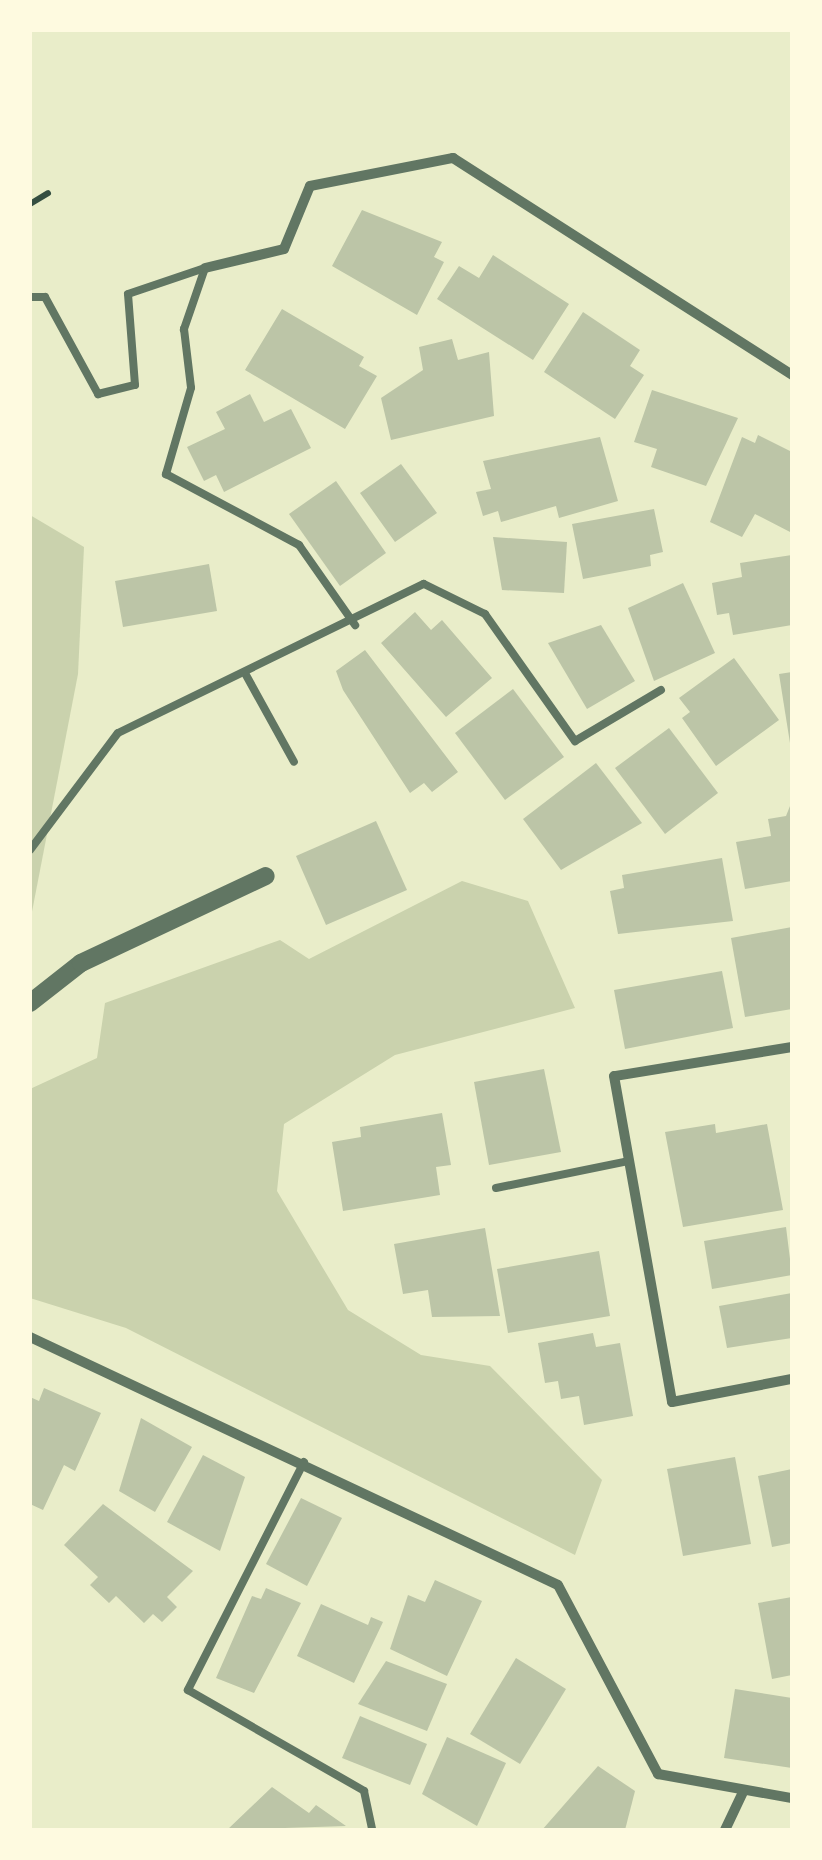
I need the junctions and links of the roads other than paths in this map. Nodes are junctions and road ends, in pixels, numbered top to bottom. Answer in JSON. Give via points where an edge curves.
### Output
{"nodes":[{"id":1,"x":204,"y":268,"type":"junction"},
{"id":2,"x":30,"y":298,"type":"edge"},
{"id":3,"x":792,"y":376,"type":"edge"},
{"id":4,"x":354,"y":625,"type":"junction"},
{"id":5,"x":246,"y":675,"type":"junction"},
{"id":6,"x":661,"y":690,"type":"dead end"},
{"id":7,"x":294,"y":762,"type":"dead end"},
{"id":8,"x":30,"y":850,"type":"edge"},
{"id":9,"x":266,"y":876,"type":"dead end"},
{"id":10,"x":30,"y":1002,"type":"edge"},
{"id":11,"x":792,"y":1047,"type":"edge"},
{"id":12,"x":629,"y":1161,"type":"junction"},
{"id":13,"x":496,"y":1188,"type":"dead end"},
{"id":14,"x":30,"y":1337,"type":"edge"},
{"id":15,"x":792,"y":1380,"type":"edge"},
{"id":16,"x":304,"y":1462,"type":"junction"},
{"id":17,"x":743,"y":1792,"type":"junction"},
{"id":18,"x":792,"y":1798,"type":"edge"},
{"id":19,"x":372,"y":1830,"type":"edge"},
{"id":20,"x":726,"y":1830,"type":"edge"}],
"edges":[{"from":1,"to":2,"type":"lane","via":[[128,294],[135,385],[98,394],[44,297]]},
{"from":1,"to":3,"type":"street","via":[[284,249],[310,186],[453,158]]},
{"from":1,"to":4,"type":"lane","via":[[184,329],[190,388],[166,474],[298,545]]},
{"from":4,"to":5,"type":"lane"},
{"from":4,"to":6,"type":"lane","via":[[424,584],[485,614],[575,740]]},
{"from":5,"to":7,"type":"lane"},
{"from":5,"to":8,"type":"lane","via":[[118,733]]},
{"from":9,"to":10,"type":"street","via":[[82,962]]},
{"from":11,"to":12,"type":"street","via":[[614,1076]]},
{"from":12,"to":13,"type":"lane"},
{"from":12,"to":15,"type":"street","via":[[672,1402]]},
{"from":14,"to":16,"type":"street"},
{"from":16,"to":17,"type":"street","via":[[558,1584],[658,1774]]},
{"from":16,"to":19,"type":"lane","via":[[188,1690],[364,1792]]},
{"from":17,"to":18,"type":"street"},
{"from":17,"to":20,"type":"street"}]}
